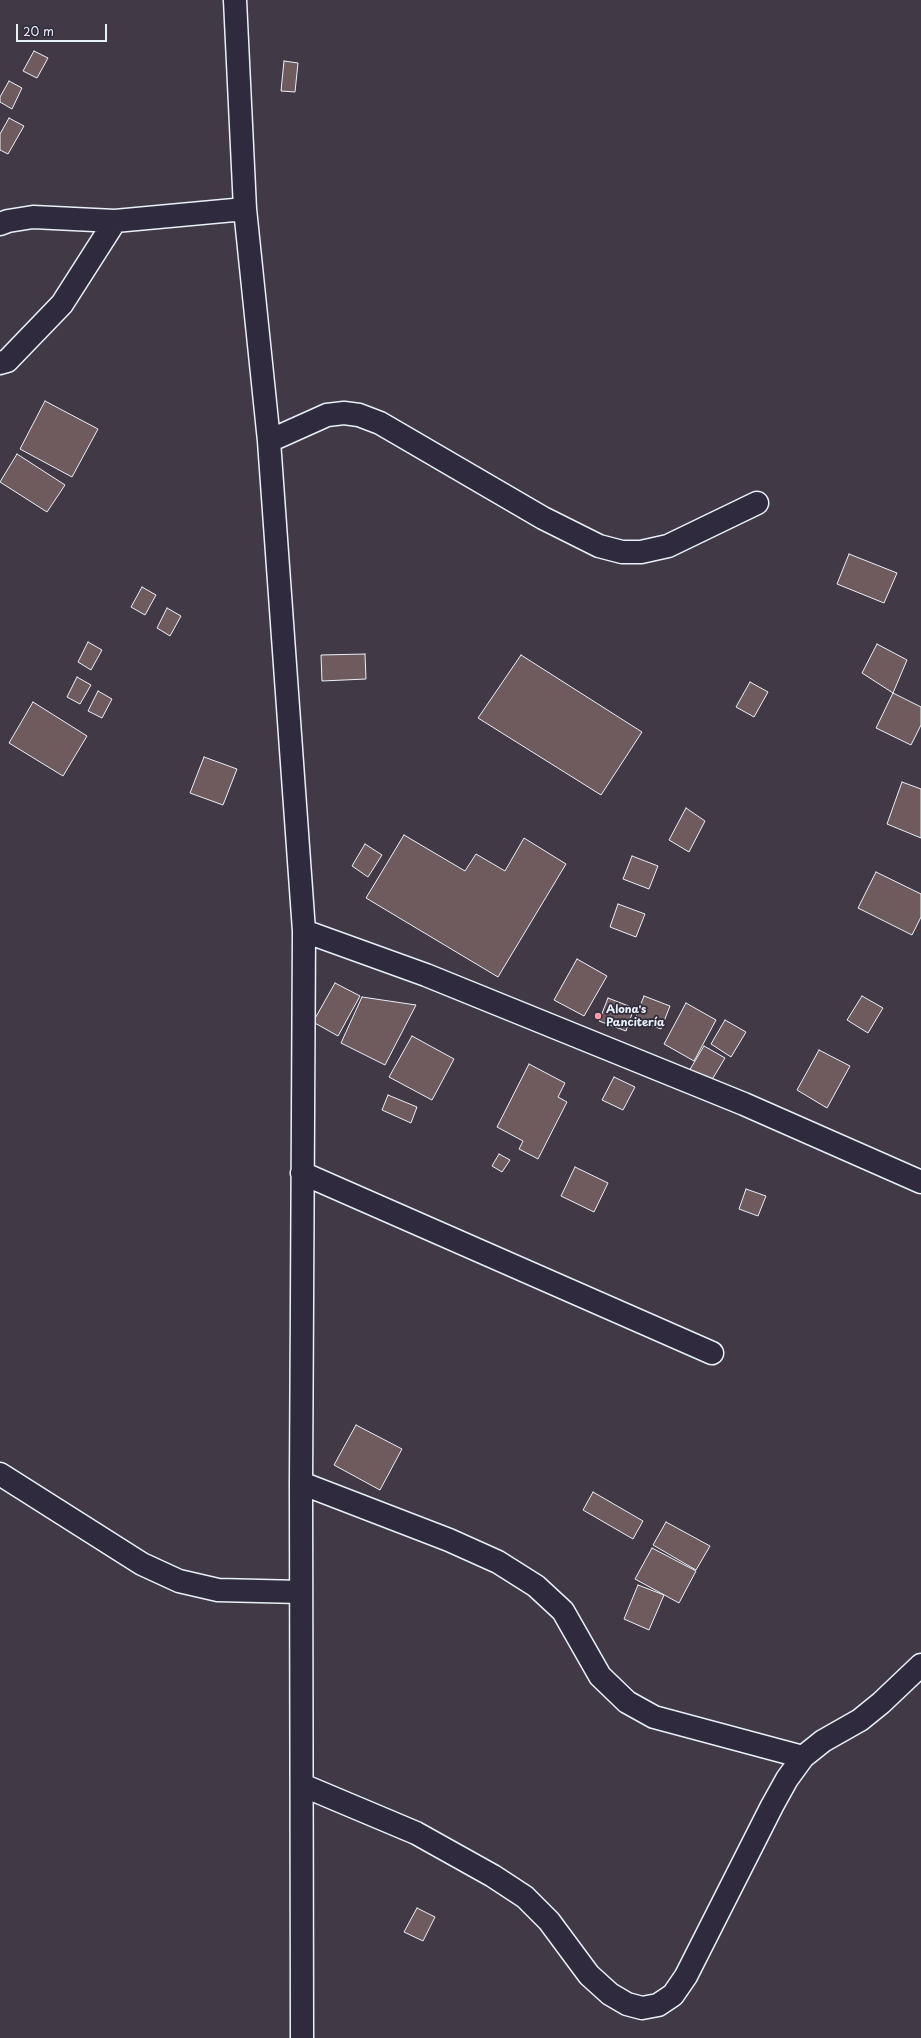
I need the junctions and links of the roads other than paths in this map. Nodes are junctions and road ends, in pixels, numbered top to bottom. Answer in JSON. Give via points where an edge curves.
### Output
{"nodes":[{"id":1,"x":235,"y":0,"type":"edge"},
{"id":2,"x":245,"y":209,"type":"junction"},
{"id":3,"x":115,"y":221,"type":"junction"},
{"id":4,"x":0,"y":224,"type":"edge"},
{"id":5,"x":0,"y":363,"type":"edge"},
{"id":6,"x":269,"y":441,"type":"junction"},
{"id":7,"x":757,"y":503,"type":"dead end"},
{"id":8,"x":304,"y":931,"type":"junction"},
{"id":9,"x":302,"y":1173,"type":"junction"},
{"id":10,"x":921,"y":1182,"type":"edge"},
{"id":11,"x":712,"y":1353,"type":"dead end"},
{"id":12,"x":0,"y":1474,"type":"edge"},
{"id":13,"x":301,"y":1483,"type":"junction"},
{"id":14,"x":301,"y":1592,"type":"junction"},
{"id":15,"x":921,"y":1665,"type":"edge"},
{"id":16,"x":803,"y":1757,"type":"junction"},
{"id":17,"x":302,"y":1785,"type":"junction"},
{"id":18,"x":302,"y":2038,"type":"edge"}],
"edges":[{"from":1,"to":2,"type":"street"},
{"from":2,"to":3,"type":"street"},
{"from":2,"to":6,"type":"street"},
{"from":3,"to":4,"type":"street","via":[[33,217]]},
{"from":3,"to":5,"type":"street","via":[[62,304],[7,361]]},
{"from":6,"to":7,"type":"street","via":[[327,416],[344,413],[359,415],[380,423],[543,518],[599,546],[622,552],[641,552],[668,546]]},
{"from":6,"to":8,"type":"street"},
{"from":8,"to":9,"type":"street"},
{"from":8,"to":10,"type":"street","via":[[440,981],[744,1104]]},
{"from":9,"to":11,"type":"street"},
{"from":9,"to":13,"type":"street"},
{"from":12,"to":14,"type":"street","via":[[142,1564],[179,1580],[218,1590]]},
{"from":13,"to":14,"type":"street"},
{"from":13,"to":16,"type":"street","via":[[448,1540],[498,1562],[536,1586],[563,1611],[600,1676],[627,1702],[654,1717]]},
{"from":14,"to":17,"type":"street"},
{"from":15,"to":16,"type":"street","via":[[860,1720],[823,1741]]},
{"from":16,"to":17,"type":"street","via":[[772,1806],[686,1976],[673,1995],[658,2005],[642,2008],[627,2004],[610,1994],[589,1975],[549,1921],[525,1897],[494,1876],[416,1833]]},
{"from":17,"to":18,"type":"street"}]}
